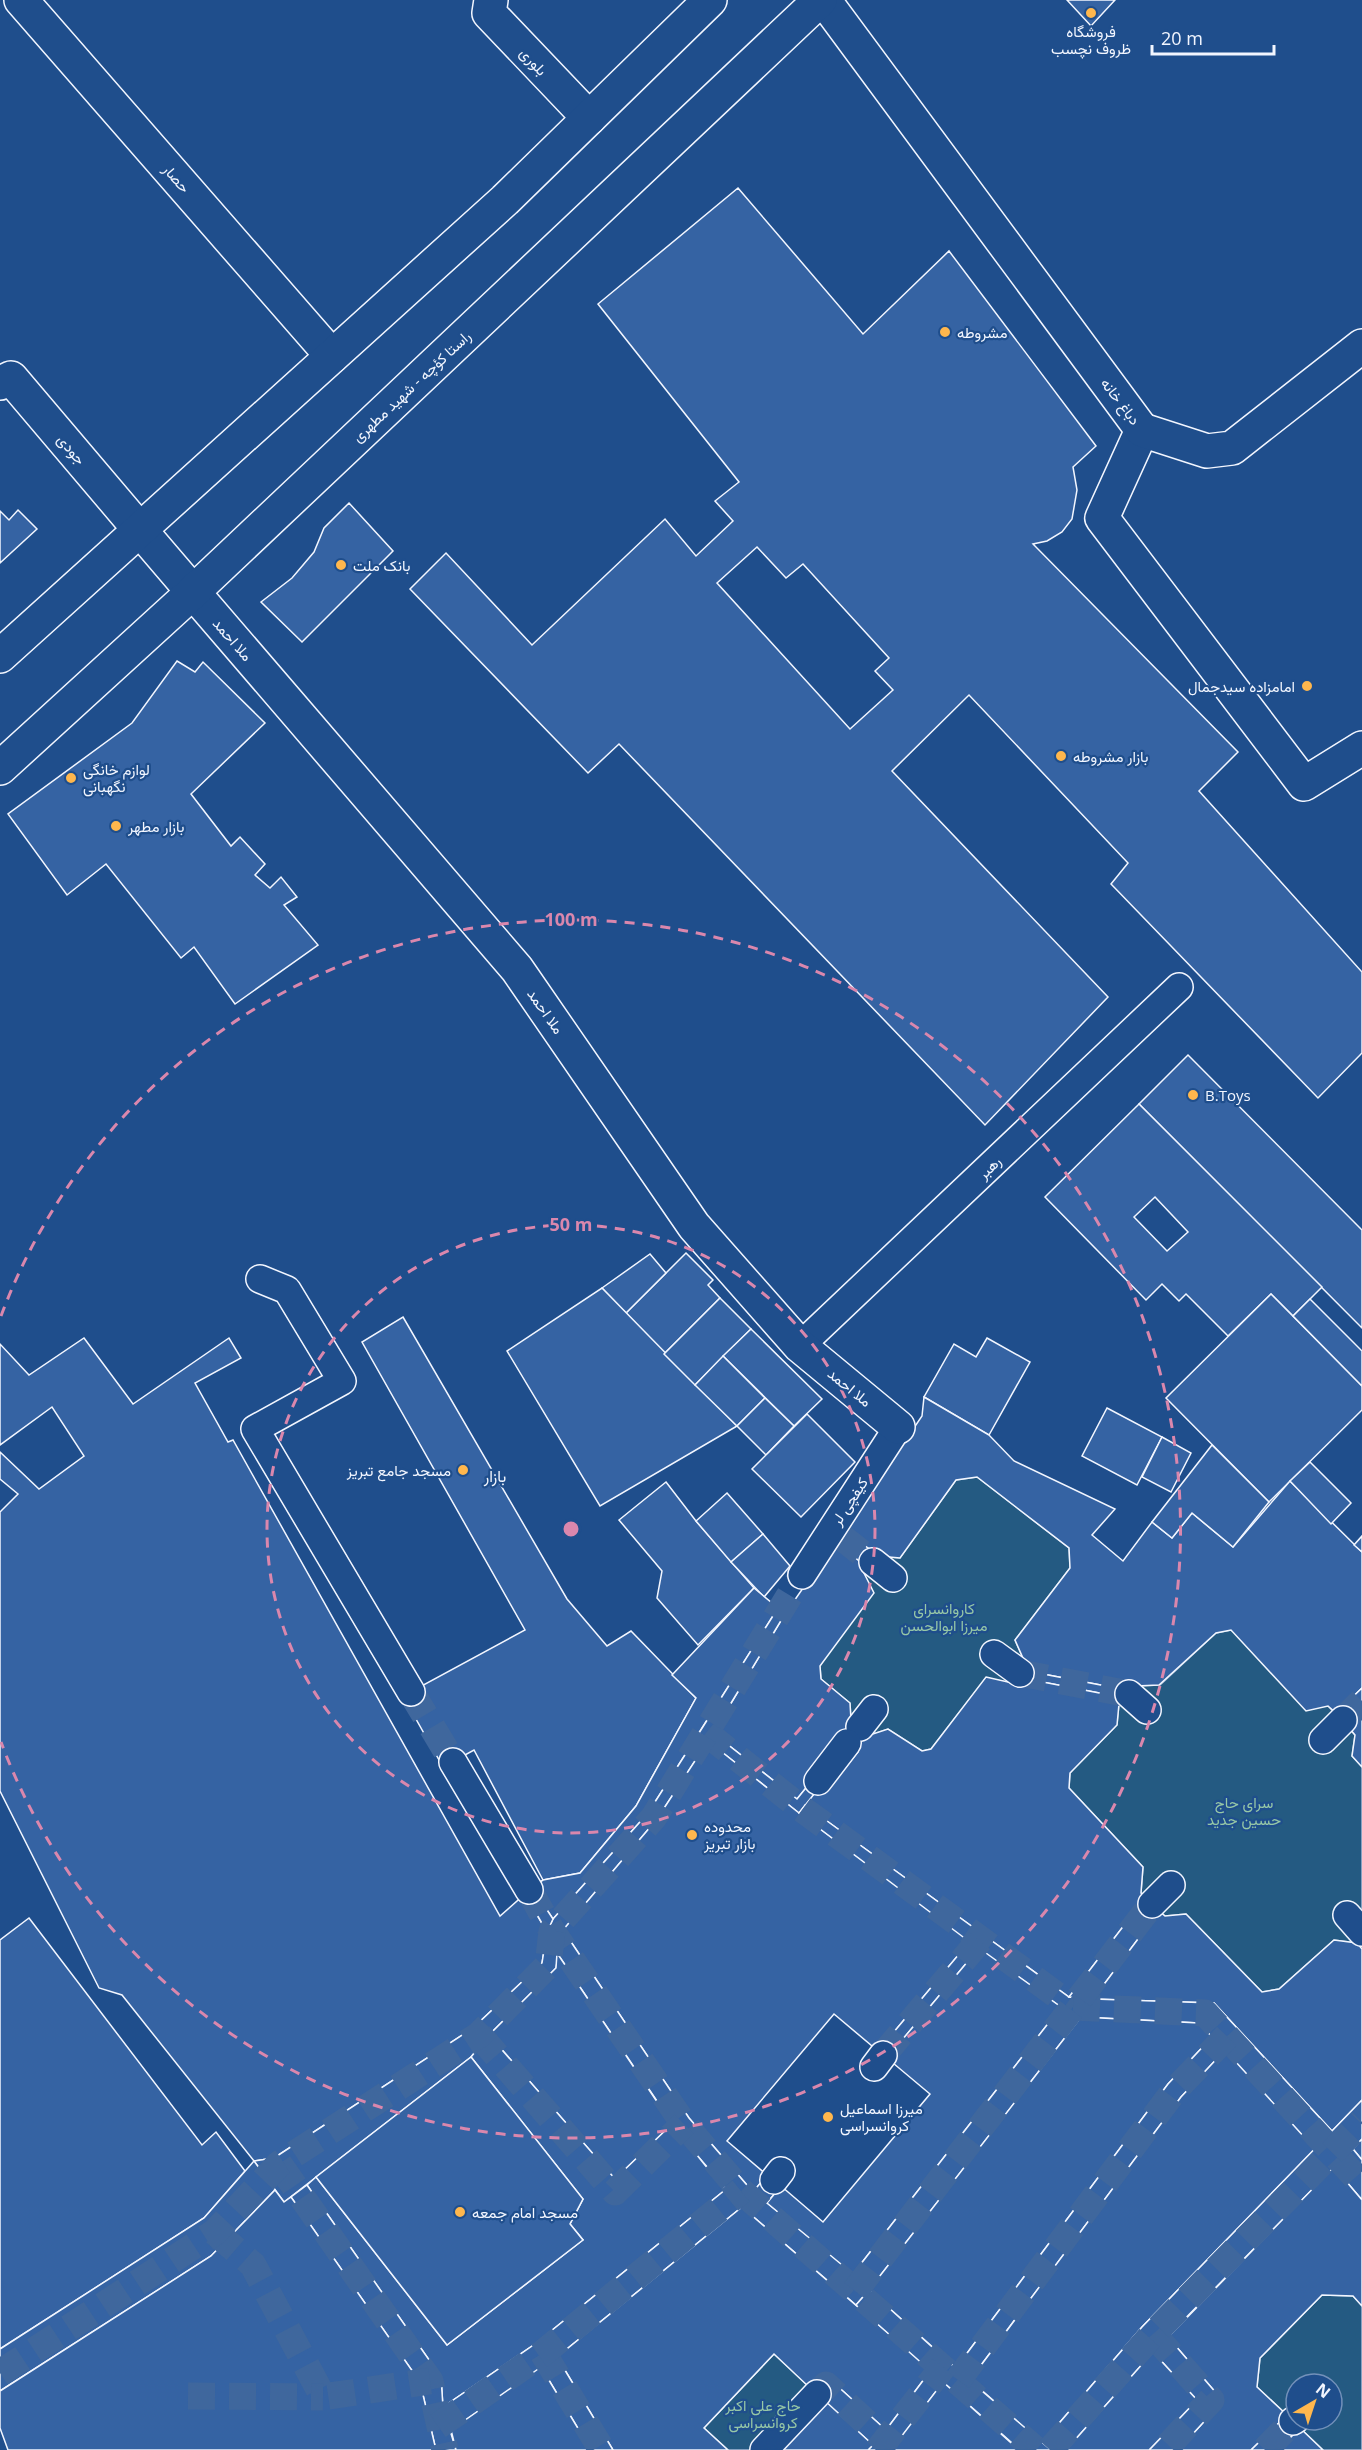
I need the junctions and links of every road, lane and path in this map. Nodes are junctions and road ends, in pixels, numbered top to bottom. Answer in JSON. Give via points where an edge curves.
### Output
{"nodes":[{"id":1,"x":21,"y":0,"type":"edge"},
{"id":2,"x":490,"y":0,"type":"edge"},
{"id":3,"x":710,"y":0,"type":"edge"},
{"id":4,"x":822,"y":0,"type":"edge"},
{"id":5,"x":589,"y":118,"type":"junction"},
{"id":6,"x":1362,"y":346,"type":"edge"},
{"id":7,"x":332,"y":356,"type":"junction"},
{"id":8,"x":0,"y":383,"type":"edge"},
{"id":9,"x":1142,"y":430,"type":"junction"},
{"id":10,"x":141,"y":531,"type":"junction"},
{"id":11,"x":193,"y":592,"type":"junction"},
{"id":12,"x":0,"y":656,"type":"edge"},
{"id":13,"x":1362,"y":748,"type":"edge"},
{"id":14,"x":0,"y":768,"type":"edge"},
{"id":15,"x":1179,"y":987,"type":"dead end"},
{"id":16,"x":260,"y":1278,"type":"dead end"},
{"id":17,"x":800,"y":1346,"type":"junction"},
{"id":18,"x":898,"y":1426,"type":"joint"},
{"id":19,"x":802,"y":1575,"type":"tunnel mouth"},
{"id":20,"x":993,"y":1654,"type":"dead end"},
{"id":21,"x":1020,"y":1673,"type":"tunnel mouth"},
{"id":22,"x":411,"y":1692,"type":"tunnel mouth"},
{"id":23,"x":1342,"y":1720,"type":"tunnel mouth"},
{"id":24,"x":860,"y":1726,"type":"dead end"},
{"id":25,"x":1323,"y":1740,"type":"dead end"},
{"id":26,"x":453,"y":1762,"type":"tunnel mouth"},
{"id":27,"x":818,"y":1781,"type":"dead end"},
{"id":28,"x":1171,"y":1885,"type":"dead end"},
{"id":29,"x":529,"y":1890,"type":"tunnel mouth"},
{"id":30,"x":1152,"y":1904,"type":"tunnel mouth"},
{"id":31,"x":817,"y":2394,"type":"dead end"},
{"id":32,"x":765,"y":2450,"type":"edge"}],
"edges":[{"from":1,"to":7,"type":"street","name":"حصار"},
{"from":2,"to":5,"type":"street","name":"بلوری","via":[[489,13]]},
{"from":3,"to":5,"type":"street"},
{"from":4,"to":9,"type":"street","name":"دباغ خانه"},
{"from":4,"to":11,"type":"street","name":"راستا کؤچه - شهید مطهری"},
{"from":5,"to":7,"type":"street","via":[[505,200]]},
{"from":6,"to":9,"type":"street","via":[[1232,448],[1207,451]]},
{"from":7,"to":10,"type":"street"},
{"from":8,"to":10,"type":"street","name":"جودی","via":[[11,378]]},
{"from":9,"to":13,"type":"street","name":"دباغ خانه","via":[[1102,518],[1304,784]]},
{"from":10,"to":11,"type":"street","name":"ملا احمد"},
{"from":10,"to":12,"type":"street"},
{"from":11,"to":14,"type":"street","name":"راستا کؤچه - شهید مطهری"},
{"from":11,"to":17,"type":"street","name":"ملا احمد","via":[[517,969],[694,1226]]},
{"from":15,"to":17,"type":"street","name":"رهبر"},
{"from":16,"to":22,"type":"street","via":[[287,1290],[342,1381],[255,1429]]},
{"from":17,"to":18,"type":"street","name":"ملا احمد"},
{"from":18,"to":19,"type":"street","name":"کیفچی لر","via":[[836,1532]]},
{"from":20,"to":21,"type":"street"},
{"from":23,"to":25,"type":"street"},
{"from":24,"to":27,"type":"street"},
{"from":26,"to":29,"type":"street"},
{"from":28,"to":30,"type":"street"},
{"from":31,"to":32,"type":"street"}]}
